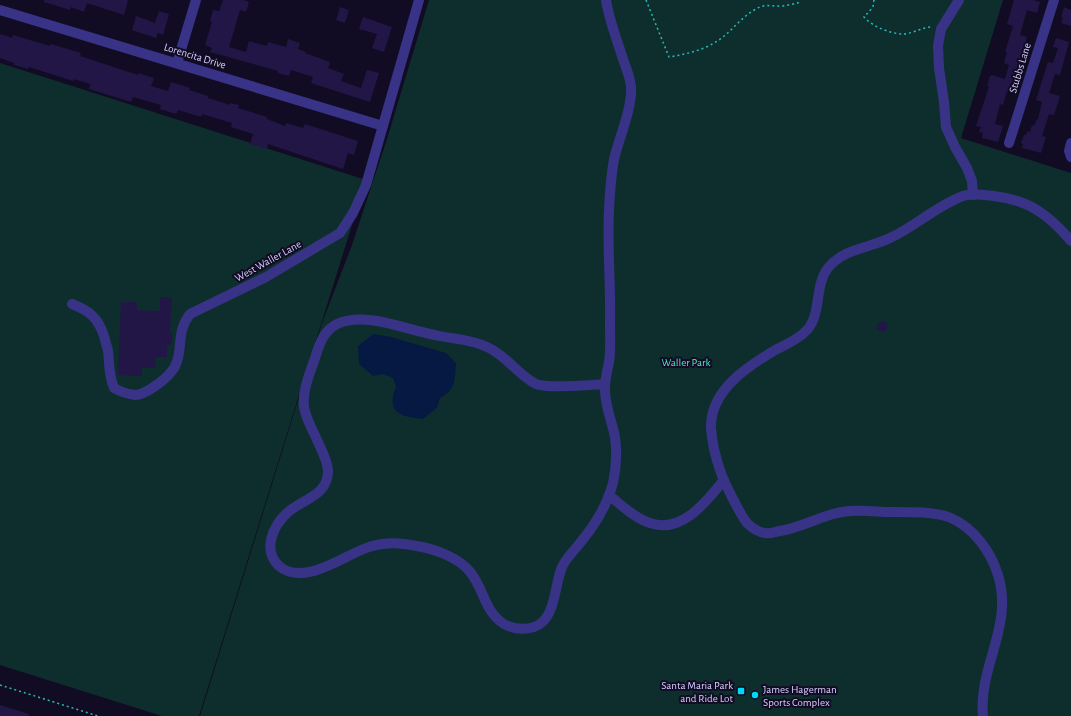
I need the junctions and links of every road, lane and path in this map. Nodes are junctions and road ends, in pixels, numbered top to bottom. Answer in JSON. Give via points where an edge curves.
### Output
{"nodes":[{"id":1,"x":196,"y":0,"type":"edge"},
{"id":2,"x":419,"y":0,"type":"edge"},
{"id":3,"x":606,"y":0,"type":"edge"},
{"id":4,"x":646,"y":0,"type":"edge"},
{"id":5,"x":799,"y":0,"type":"edge"},
{"id":6,"x":874,"y":0,"type":"edge"},
{"id":7,"x":959,"y":0,"type":"edge"},
{"id":8,"x":1054,"y":0,"type":"edge"},
{"id":9,"x":0,"y":10,"type":"edge"},
{"id":10,"x":941,"y":29,"type":"junction"},
{"id":11,"x":176,"y":63,"type":"junction"},
{"id":12,"x":383,"y":126,"type":"junction"},
{"id":13,"x":1009,"y":143,"type":"dead end"},
{"id":14,"x":1071,"y":143,"type":"edge"},
{"id":15,"x":1071,"y":157,"type":"edge"},
{"id":16,"x":973,"y":195,"type":"junction"},
{"id":17,"x":1071,"y":241,"type":"edge"},
{"id":18,"x":72,"y":304,"type":"dead end"},
{"id":19,"x":605,"y":384,"type":"junction"},
{"id":20,"x":724,"y":480,"type":"junction"},
{"id":21,"x":609,"y":495,"type":"junction"},
{"id":22,"x":0,"y":686,"type":"edge"},
{"id":23,"x":98,"y":716,"type":"edge"},
{"id":24,"x":982,"y":716,"type":"edge"}],
"edges":[{"from":1,"to":11,"type":"street"},
{"from":2,"to":12,"type":"street","name":"West Waller Lane"},
{"from":3,"to":19,"type":"street","via":[[631,84],[629,105],[614,158],[610,191],[609,359]]},
{"from":4,"to":5,"type":"path","via":[[669,57],[710,45],[722,38],[756,8],[764,5],[782,6],[798,3]]},
{"from":6,"to":10,"type":"path","via":[[873,7],[864,17],[877,27],[904,34],[930,26]]},
{"from":7,"to":10,"type":"street"},
{"from":8,"to":13,"type":"street","name":"Stubbs Lane"},
{"from":9,"to":11,"type":"street","name":"Lorencita Drive"},
{"from":10,"to":16,"type":"street","via":[[938,46],[939,68],[946,127],[967,168],[972,181]]},
{"from":11,"to":12,"type":"street","name":"Lorencita Drive"},
{"from":12,"to":18,"type":"street","name":"West Waller Lane","via":[[366,185],[340,233],[266,277],[190,314],[185,320],[180,336],[178,358],[172,371],[156,386],[137,395],[123,393],[114,388],[109,375],[108,350],[101,328],[96,318],[83,308]]},
{"from":14,"to":15,"type":"street"},
{"from":16,"to":17,"type":"street","via":[[1007,198],[1036,209]]},
{"from":16,"to":20,"type":"street","via":[[964,196],[891,238],[844,254],[827,269],[814,318],[808,329],[755,363],[729,384],[720,395],[714,409],[711,429]]},
{"from":19,"to":21,"type":"street","via":[[605,398],[615,438],[614,479]]},
{"from":19,"to":21,"type":"street","via":[[538,384],[489,347],[379,321],[353,321],[332,327],[319,345],[307,380],[304,404],[326,461],[326,482],[315,496],[293,508],[278,522],[269,545],[272,556],[280,566],[290,572],[304,573],[376,544],[407,544],[438,552],[458,562],[471,573],[491,613],[510,627],[521,629],[541,624],[548,616],[563,563],[593,527]]},
{"from":20,"to":21,"type":"street","via":[[697,510],[672,525],[661,526],[648,522]]},
{"from":20,"to":24,"type":"street","via":[[747,523],[765,533],[795,528],[836,513],[851,511],[920,513],[949,517],[965,526],[987,550],[995,565],[1003,602],[1002,618],[983,688]]},
{"from":22,"to":23,"type":"path"}]}
